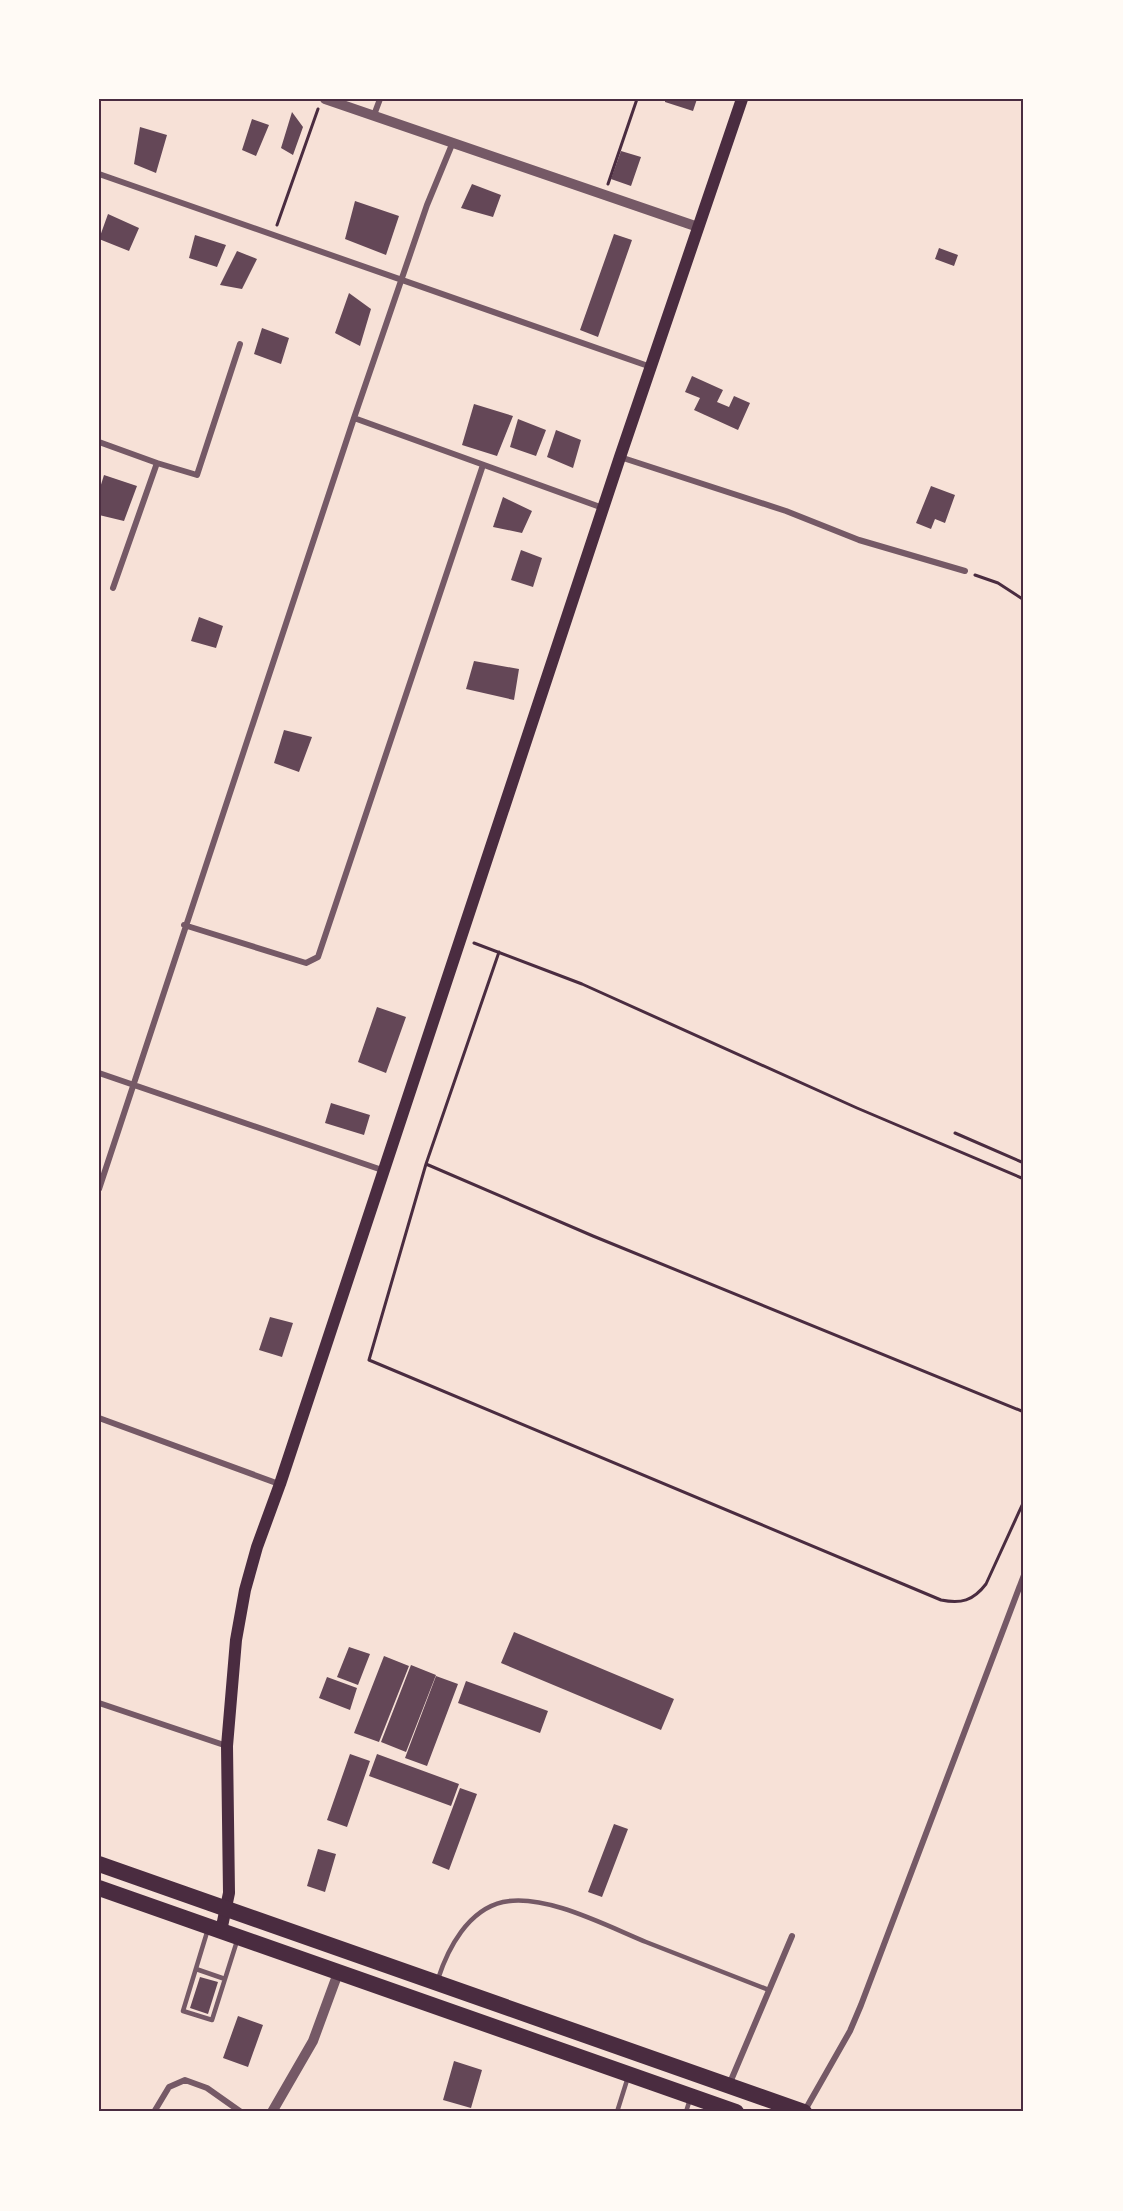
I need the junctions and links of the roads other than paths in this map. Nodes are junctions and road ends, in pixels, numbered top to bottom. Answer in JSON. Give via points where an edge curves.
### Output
{"nodes":[{"id":1,"x":323,"y":99,"type":"edge"},
{"id":2,"x":380,"y":99,"type":"edge"},
{"id":3,"x":742,"y":99,"type":"edge"},
{"id":4,"x":374,"y":115,"type":"junction"},
{"id":5,"x":453,"y":142,"type":"junction"},
{"id":6,"x":99,"y":174,"type":"edge"},
{"id":7,"x":699,"y":227,"type":"junction"},
{"id":8,"x":401,"y":280,"type":"junction"},
{"id":9,"x":240,"y":344,"type":"dead end"},
{"id":10,"x":651,"y":367,"type":"junction"},
{"id":11,"x":354,"y":418,"type":"junction"},
{"id":12,"x":99,"y":442,"type":"edge"},
{"id":13,"x":620,"y":457,"type":"junction"},
{"id":14,"x":157,"y":463,"type":"junction"},
{"id":15,"x":483,"y":465,"type":"junction"},
{"id":16,"x":603,"y":508,"type":"junction"},
{"id":17,"x":965,"y":572,"type":"road end"},
{"id":18,"x":113,"y":588,"type":"dead end"},
{"id":19,"x":184,"y":925,"type":"junction"},
{"id":20,"x":99,"y":1073,"type":"edge"},
{"id":21,"x":135,"y":1085,"type":"junction"},
{"id":22,"x":385,"y":1171,"type":"junction"},
{"id":23,"x":99,"y":1189,"type":"edge"},
{"id":24,"x":99,"y":1418,"type":"edge"},
{"id":25,"x":280,"y":1484,"type":"junction"},
{"id":26,"x":1024,"y":1575,"type":"edge"},
{"id":27,"x":99,"y":1703,"type":"edge"},
{"id":28,"x":227,"y":1746,"type":"junction"},
{"id":29,"x":99,"y":1864,"type":"edge"},
{"id":30,"x":99,"y":1888,"type":"edge"},
{"id":31,"x":225,"y":1909,"type":"junction"},
{"id":32,"x":215,"y":1929,"type":"junction"},
{"id":33,"x":792,"y":1936,"type":"dead end"},
{"id":34,"x":238,"y":1937,"type":"junction"},
{"id":35,"x":196,"y":1969,"type":"junction"},
{"id":36,"x":338,"y":1972,"type":"junction"},
{"id":37,"x":225,"y":1979,"type":"junction"},
{"id":38,"x":436,"y":1983,"type":"junction"},
{"id":39,"x":769,"y":1990,"type":"junction"},
{"id":40,"x":629,"y":2075,"type":"junction"},
{"id":41,"x":728,"y":2085,"type":"junction"},
{"id":42,"x":688,"y":2104,"type":"edge"},
{"id":43,"x":154,"y":2112,"type":"edge"},
{"id":44,"x":241,"y":2112,"type":"edge"},
{"id":45,"x":272,"y":2112,"type":"edge"},
{"id":46,"x":617,"y":2112,"type":"edge"},
{"id":47,"x":736,"y":2112,"type":"edge"},
{"id":48,"x":804,"y":2112,"type":"edge"}],
"edges":[{"from":1,"to":4,"type":"street"},
{"from":2,"to":4,"type":"street"},
{"from":3,"to":7,"type":"main road"},
{"from":4,"to":5,"type":"street"},
{"from":5,"to":7,"type":"street"},
{"from":5,"to":8,"type":"street"},
{"from":6,"to":8,"type":"street"},
{"from":7,"to":10,"type":"main road"},
{"from":8,"to":10,"type":"street"},
{"from":8,"to":11,"type":"street"},
{"from":9,"to":14,"type":"street","via":[[197,475]]},
{"from":10,"to":13,"type":"main road"},
{"from":11,"to":15,"type":"street"},
{"from":11,"to":19,"type":"street"},
{"from":12,"to":14,"type":"street"},
{"from":13,"to":16,"type":"main road"},
{"from":13,"to":17,"type":"street","via":[[786,511],[859,540]]},
{"from":14,"to":18,"type":"street"},
{"from":15,"to":16,"type":"street"},
{"from":15,"to":19,"type":"street","via":[[318,957],[306,963]]},
{"from":16,"to":22,"type":"main road"},
{"from":19,"to":21,"type":"street"},
{"from":20,"to":21,"type":"street"},
{"from":21,"to":22,"type":"street"},
{"from":21,"to":23,"type":"street"},
{"from":22,"to":25,"type":"main road"},
{"from":24,"to":25,"type":"street"},
{"from":25,"to":28,"type":"main road","via":[[244,1590]]},
{"from":26,"to":48,"type":"street","via":[[857,2014]]},
{"from":27,"to":28,"type":"street"},
{"from":28,"to":31,"type":"main road","via":[[230,1868]]},
{"from":29,"to":31,"type":"highway"},
{"from":30,"to":32,"type":"highway"},
{"from":31,"to":32,"type":"main road"},
{"from":31,"to":38,"type":"highway"},
{"from":32,"to":34,"type":"highway"},
{"from":32,"to":35,"type":"lane"},
{"from":33,"to":39,"type":"street"},
{"from":34,"to":36,"type":"highway"},
{"from":34,"to":37,"type":"lane"},
{"from":35,"to":37,"type":"lane"},
{"from":35,"to":37,"type":"lane","via":[[183,2011],[212,2020]]},
{"from":36,"to":40,"type":"highway"},
{"from":36,"to":45,"type":"street","via":[[313,2041]]},
{"from":38,"to":39,"type":"lane","via":[[453,1943],[465,1928],[484,1911],[516,1900],[566,1910]]},
{"from":38,"to":41,"type":"highway"},
{"from":39,"to":41,"type":"street"},
{"from":40,"to":42,"type":"highway"},
{"from":40,"to":46,"type":"lane"},
{"from":41,"to":48,"type":"highway"},
{"from":42,"to":47,"type":"highway"},
{"from":43,"to":44,"type":"street","via":[[169,2087],[184,2080],[207,2088]]}]}
